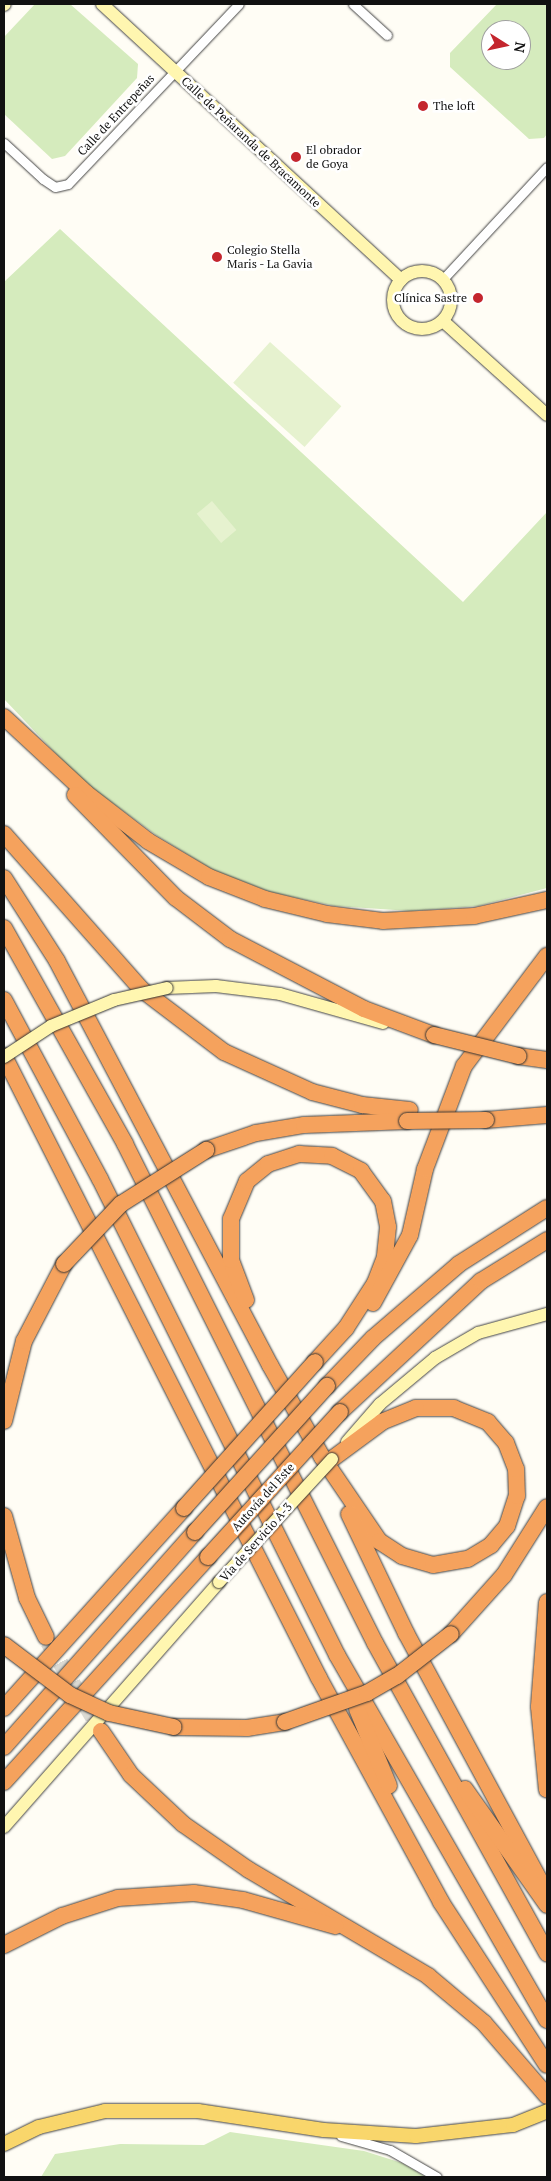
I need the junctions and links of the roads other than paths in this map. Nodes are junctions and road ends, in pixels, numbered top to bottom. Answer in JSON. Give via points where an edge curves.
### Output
{"nodes":[{"id":1,"x":102,"y":4,"type":"edge"},
{"id":2,"x":239,"y":4,"type":"edge"},
{"id":3,"x":353,"y":4,"type":"edge"},
{"id":4,"x":387,"y":35,"type":"dead end"},
{"id":5,"x":174,"y":71,"type":"junction"},
{"id":6,"x":4,"y":143,"type":"edge"},
{"id":7,"x":547,"y":167,"type":"edge"},
{"id":8,"x":443,"y":279,"type":"junction"},
{"id":9,"x":401,"y":280,"type":"junction"},
{"id":10,"x":443,"y":321,"type":"junction"},
{"id":11,"x":547,"y":415,"type":"edge"},
{"id":12,"x":4,"y":717,"type":"edge"},
{"id":13,"x":4,"y":834,"type":"edge"},
{"id":14,"x":4,"y":878,"type":"edge"},
{"id":15,"x":547,"y":900,"type":"edge"},
{"id":16,"x":4,"y":928,"type":"edge"},
{"id":17,"x":547,"y":956,"type":"edge"},
{"id":18,"x":4,"y":1000,"type":"edge"},
{"id":19,"x":434,"y":1035,"type":"junction"},
{"id":20,"x":4,"y":1056,"type":"edge"},
{"id":21,"x":547,"y":1060,"type":"edge"},
{"id":22,"x":547,"y":1114,"type":"edge"},
{"id":23,"x":409,"y":1116,"type":"junction"},
{"id":24,"x":547,"y":1208,"type":"edge"},
{"id":25,"x":547,"y":1240,"type":"edge"},
{"id":26,"x":547,"y":1314,"type":"edge"},
{"id":27,"x":346,"y":1328,"type":"junction"},
{"id":28,"x":270,"y":1365,"type":"junction"},
{"id":29,"x":4,"y":1421,"type":"edge"},
{"id":30,"x":327,"y":1458,"type":"junction"},
{"id":31,"x":547,"y":1507,"type":"edge"},
{"id":32,"x":4,"y":1516,"type":"edge"},
{"id":33,"x":547,"y":1602,"type":"edge"},
{"id":34,"x":46,"y":1637,"type":"tunnel mouth"},
{"id":35,"x":375,"y":1643,"type":"junction"},
{"id":36,"x":4,"y":1644,"type":"edge"},
{"id":37,"x":337,"y":1655,"type":"junction"},
{"id":38,"x":4,"y":1708,"type":"edge"},
{"id":39,"x":101,"y":1731,"type":"tunnel mouth"},
{"id":40,"x":4,"y":1747,"type":"edge"},
{"id":41,"x":4,"y":1782,"type":"edge"},
{"id":42,"x":547,"y":1790,"type":"edge"},
{"id":43,"x":4,"y":1827,"type":"edge"},
{"id":44,"x":547,"y":1894,"type":"edge"},
{"id":45,"x":441,"y":1902,"type":"junction"},
{"id":46,"x":547,"y":1905,"type":"edge"},
{"id":47,"x":370,"y":1940,"type":"junction"},
{"id":48,"x":4,"y":1945,"type":"edge"},
{"id":49,"x":547,"y":1953,"type":"edge"},
{"id":50,"x":547,"y":2020,"type":"edge"},
{"id":51,"x":547,"y":2066,"type":"edge"},
{"id":52,"x":547,"y":2096,"type":"edge"},
{"id":53,"x":547,"y":2111,"type":"edge"},
{"id":54,"x":324,"y":2130,"type":"junction"},
{"id":55,"x":4,"y":2144,"type":"edge"},
{"id":56,"x":437,"y":2177,"type":"edge"}],
"edges":[{"from":1,"to":5,"type":"main road","name":"Calle de Peñaranda de Bracamonte"},
{"from":2,"to":5,"type":"street","name":"Calle de Entrepeñas"},
{"from":3,"to":4,"type":"street"},
{"from":5,"to":6,"type":"street","name":"Calle de Entrepeñas","via":[[68,184],[49,183]]},
{"from":5,"to":9,"type":"main road","name":"Calle de Peñaranda de Bracamonte"},
{"from":7,"to":8,"type":"street"},
{"from":8,"to":9,"type":"main road","via":[[417,271]]},
{"from":8,"to":10,"type":"main road","via":[[451,296]]},
{"from":9,"to":10,"type":"main road","via":[[393,299],[406,324],[425,329]]},
{"from":10,"to":11,"type":"main road"},
{"from":12,"to":15,"type":"highway","via":[[86,793],[148,841],[208,877],[266,900],[326,914],[383,921],[474,916]]},
{"from":12,"to":19,"type":"highway","via":[[129,852],[176,898],[230,939],[364,1009]]},
{"from":13,"to":23,"type":"highway","via":[[141,989],[224,1052],[312,1092]]},
{"from":14,"to":28,"type":"highway","via":[[66,978]]},
{"from":16,"to":35,"type":"highway","via":[[125,1144]]},
{"from":17,"to":27,"type":"highway","via":[[464,1066],[425,1169],[410,1235],[390,1280],[365,1315]]},
{"from":18,"to":37,"type":"highway","via":[[100,1179]]},
{"from":19,"to":20,"type":"main road","bridge":true,"via":[[280,994],[216,986],[167,988],[114,1000],[50,1026]]},
{"from":19,"to":21,"type":"highway","bridge":true},
{"from":20,"to":45,"type":"highway","via":[[319,1678]]},
{"from":22,"to":23,"type":"highway"},
{"from":23,"to":29,"type":"highway","bridge":true,"via":[[304,1125],[256,1133],[206,1150],[121,1204],[64,1264],[24,1341]]},
{"from":24,"to":40,"type":"highway","bridge":true,"via":[[459,1264],[373,1338]]},
{"from":25,"to":41,"type":"highway","name":"Autovía del Este","bridge":true,"via":[[481,1281],[340,1412]]},
{"from":26,"to":30,"type":"main road","name":"Vía de Servicio A-3","via":[[478,1333],[435,1358],[380,1404]]},
{"from":27,"to":28,"type":"highway","via":[[375,1283],[384,1257],[388,1227],[383,1201],[361,1171],[332,1156],[299,1154],[268,1164],[247,1181],[231,1219],[231,1260]]},
{"from":27,"to":38,"type":"highway","bridge":true},
{"from":28,"to":30,"type":"highway"},
{"from":30,"to":30,"type":"highway","via":[[382,1422],[416,1408],[454,1408],[488,1422],[506,1444],[516,1469],[517,1496],[507,1526],[491,1545],[468,1560],[433,1564],[402,1556],[379,1541]]},
{"from":30,"to":43,"type":"main road","name":"Vía de Servicio A-3","bridge":true},
{"from":30,"to":44,"type":"highway","via":[[406,1633]]},
{"from":31,"to":36,"type":"highway","bridge":true,"via":[[504,1575],[451,1634],[397,1676],[367,1693],[285,1722],[238,1728],[174,1727],[109,1713],[70,1695]]},
{"from":32,"to":34,"type":"highway","via":[[22,1581]]},
{"from":33,"to":42,"type":"highway","via":[[539,1707]]},
{"from":35,"to":46,"type":"highway","via":[[482,1816]]},
{"from":35,"to":49,"type":"highway"},
{"from":37,"to":45,"type":"highway"},
{"from":37,"to":50,"type":"highway"},
{"from":39,"to":47,"type":"highway","via":[[131,1775],[183,1824],[249,1870]]},
{"from":45,"to":51,"type":"highway"},
{"from":47,"to":48,"type":"highway","via":[[319,1920],[194,1893],[118,1898],[62,1916]]},
{"from":47,"to":52,"type":"highway","via":[[428,1976],[484,2023]]},
{"from":53,"to":54,"type":"main road","via":[[513,2125],[416,2136]]},
{"from":54,"to":55,"type":"main road","via":[[198,2112],[105,2111],[39,2127]]},
{"from":54,"to":56,"type":"street","via":[[390,2150]]}]}
